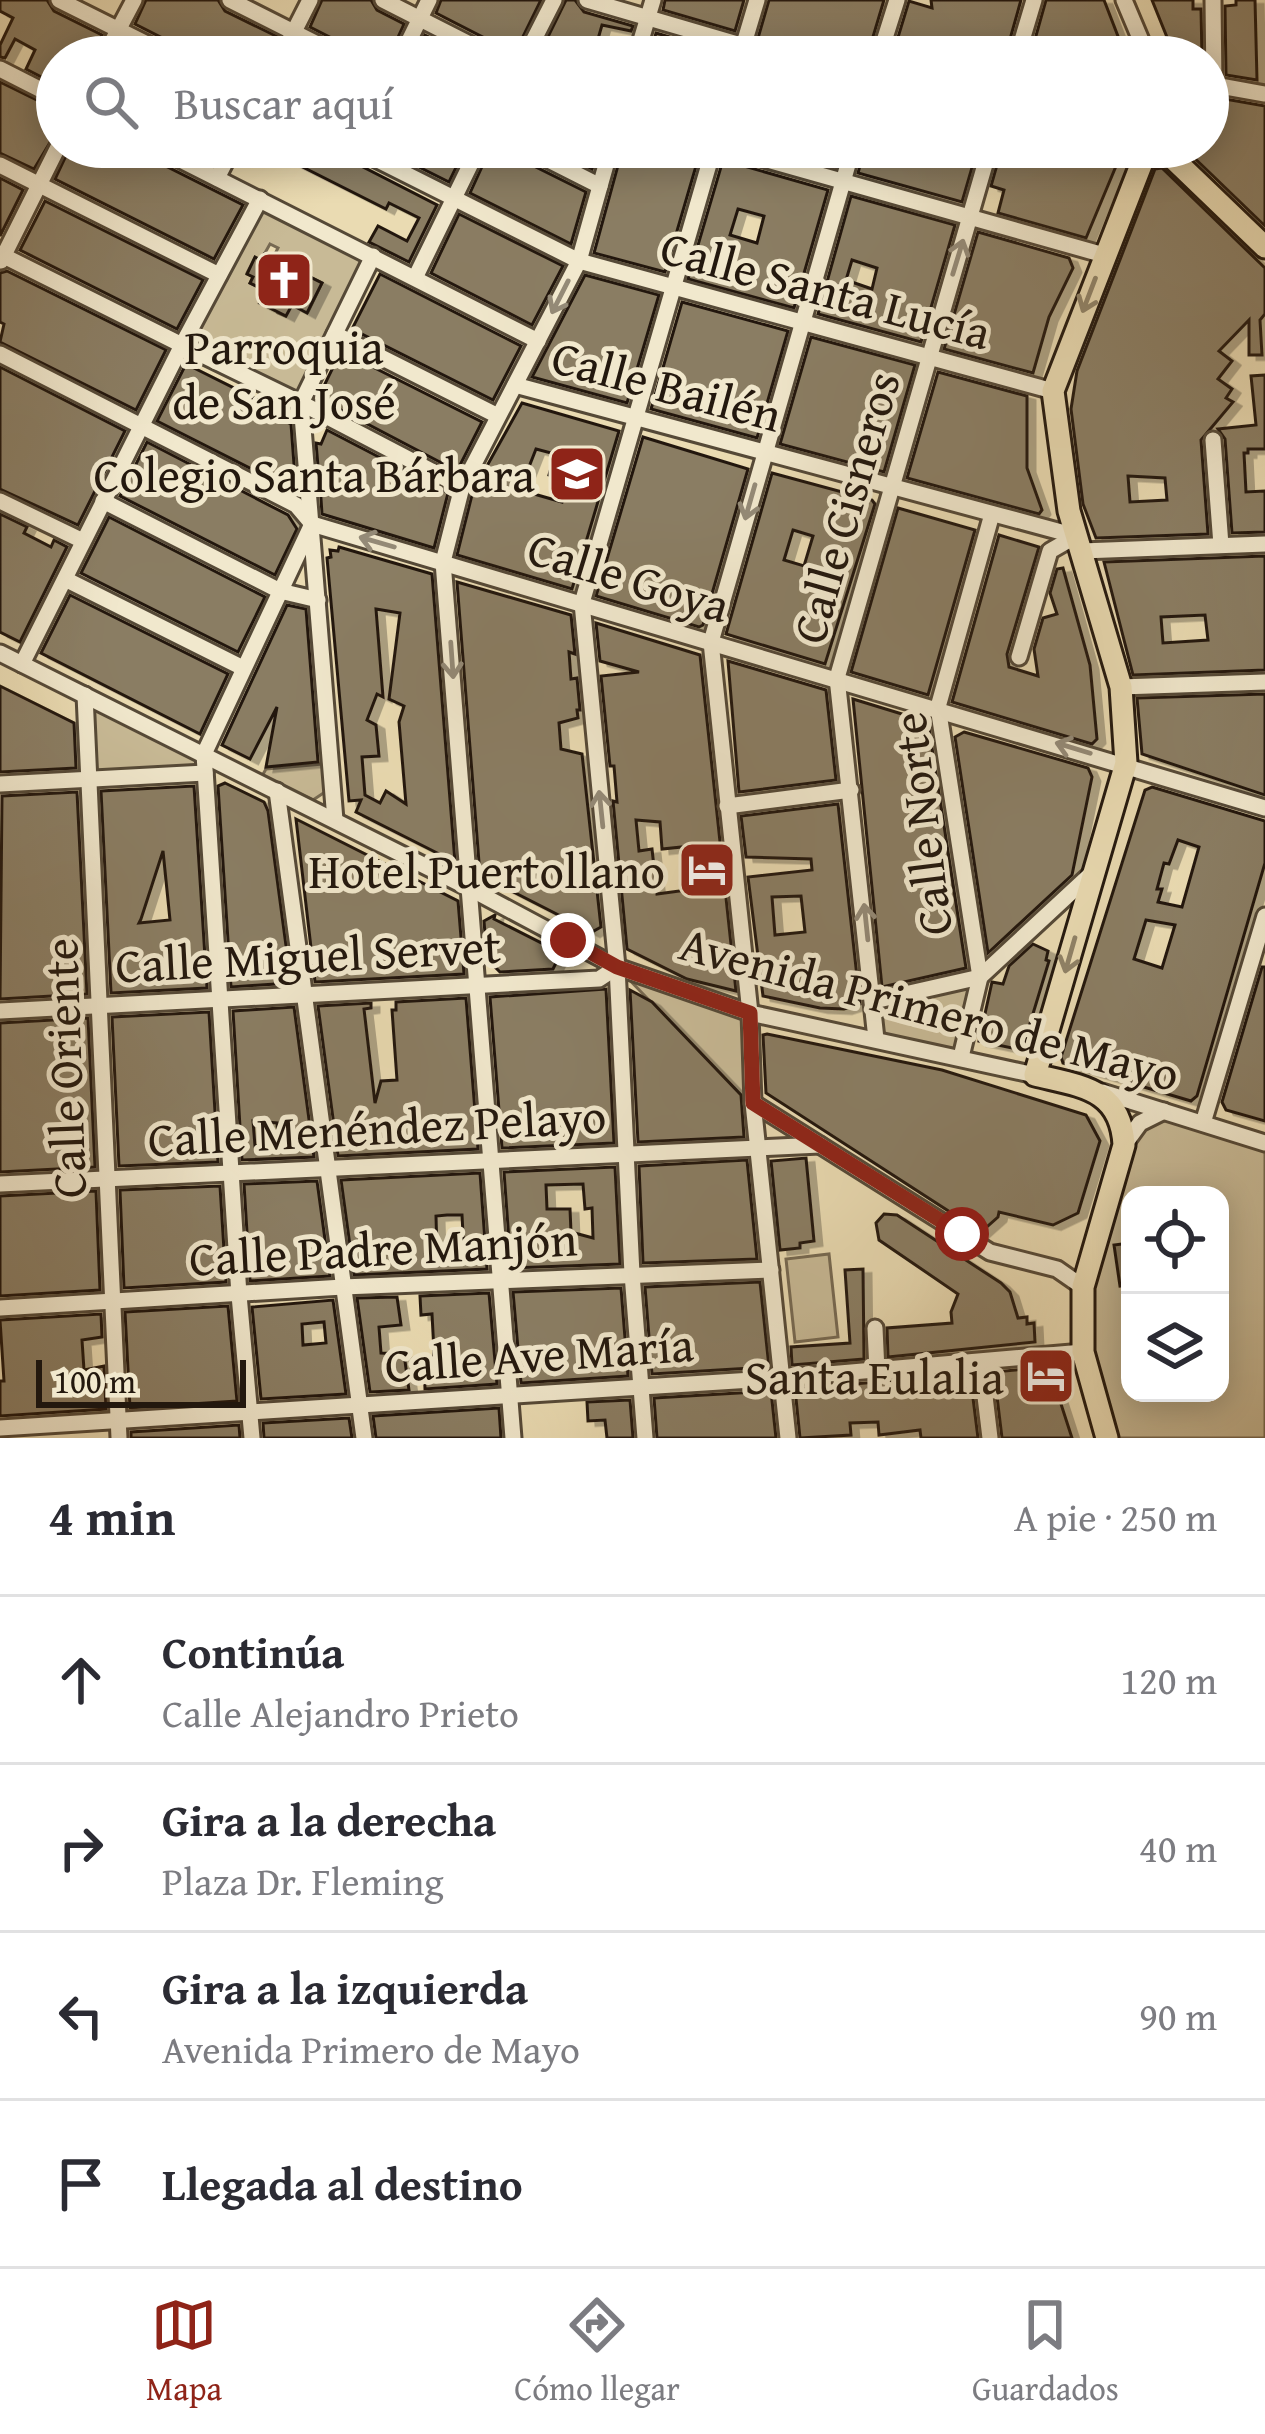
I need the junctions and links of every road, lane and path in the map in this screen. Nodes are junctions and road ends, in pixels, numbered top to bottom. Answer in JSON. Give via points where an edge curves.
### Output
{"nodes":[{"id":1,"x":59,"y":0,"type":"edge"},
{"id":2,"x":134,"y":0,"type":"edge"},
{"id":3,"x":230,"y":0,"type":"edge"},
{"id":4,"x":310,"y":0,"type":"edge"},
{"id":5,"x":383,"y":0,"type":"edge"},
{"id":6,"x":429,"y":0,"type":"edge"},
{"id":7,"x":554,"y":0,"type":"edge"},
{"id":8,"x":587,"y":0,"type":"edge"},
{"id":9,"x":653,"y":0,"type":"edge"},
{"id":10,"x":757,"y":0,"type":"edge"},
{"id":11,"x":897,"y":0,"type":"edge"},
{"id":12,"x":1034,"y":0,"type":"edge"},
{"id":13,"x":1124,"y":0,"type":"edge"},
{"id":14,"x":1213,"y":0,"type":"edge"},
{"id":15,"x":648,"y":18,"type":"junction"},
{"id":16,"x":419,"y":19,"type":"junction"},
{"id":17,"x":118,"y":30,"type":"junction"},
{"id":18,"x":293,"y":32,"type":"junction"},
{"id":19,"x":115,"y":36,"type":"edge"},
{"id":20,"x":130,"y":36,"type":"edge"},
{"id":21,"x":291,"y":36,"type":"edge"},
{"id":22,"x":301,"y":36,"type":"edge"},
{"id":23,"x":410,"y":36,"type":"edge"},
{"id":24,"x":453,"y":36,"type":"edge"},
{"id":25,"x":536,"y":36,"type":"edge"},
{"id":26,"x":642,"y":36,"type":"edge"},
{"id":27,"x":699,"y":36,"type":"edge"},
{"id":28,"x":746,"y":36,"type":"edge"},
{"id":29,"x":886,"y":36,"type":"edge"},
{"id":30,"x":1023,"y":36,"type":"edge"},
{"id":31,"x":1139,"y":36,"type":"edge"},
{"id":32,"x":1212,"y":36,"type":"edge"},
{"id":33,"x":0,"y":69,"type":"edge"},
{"id":34,"x":36,"y":87,"type":"edge"},
{"id":35,"x":1229,"y":88,"type":"edge"},
{"id":36,"x":1265,"y":94,"type":"edge"},
{"id":37,"x":0,"y":165,"type":"edge"},
{"id":38,"x":48,"y":168,"type":"edge"},
{"id":39,"x":197,"y":168,"type":"edge"},
{"id":40,"x":222,"y":168,"type":"edge"},
{"id":41,"x":394,"y":168,"type":"edge"},
{"id":42,"x":469,"y":168,"type":"edge"},
{"id":43,"x":564,"y":168,"type":"edge"},
{"id":44,"x":605,"y":168,"type":"edge"},
{"id":45,"x":710,"y":168,"type":"edge"},
{"id":46,"x":793,"y":168,"type":"edge"},
{"id":47,"x":847,"y":168,"type":"edge"},
{"id":48,"x":984,"y":168,"type":"edge"},
{"id":49,"x":1139,"y":168,"type":"edge"},
{"id":50,"x":1183,"y":168,"type":"edge"},
{"id":51,"x":217,"y":178,"type":"junction"},
{"id":52,"x":843,"y":182,"type":"junction"},
{"id":53,"x":39,"y":185,"type":"junction"},
{"id":54,"x":600,"y":186,"type":"junction"},
{"id":55,"x":454,"y":198,"type":"junction"},
{"id":56,"x":260,"y":199,"type":"junction"},
{"id":57,"x":970,"y":218,"type":"junction"},
{"id":58,"x":1265,"y":247,"type":"edge"},
{"id":59,"x":1104,"y":255,"type":"junction"},
{"id":60,"x":373,"y":256,"type":"junction"},
{"id":61,"x":1,"y":258,"type":"edge"},
{"id":62,"x":579,"y":261,"type":"junction"},
{"id":63,"x":219,"y":275,"type":"junction"},
{"id":64,"x":415,"y":278,"type":"junction"},
{"id":65,"x":672,"y":286,"type":"junction"},
{"id":66,"x":802,"y":323,"type":"junction"},
{"id":67,"x":335,"y":334,"type":"junction"},
{"id":68,"x":538,"y":340,"type":"junction"},
{"id":69,"x":182,"y":344,"type":"junction"},
{"id":70,"x":0,"y":354,"type":"edge"},
{"id":71,"x":928,"y":358,"type":"junction"},
{"id":72,"x":515,"y":385,"type":"junction"},
{"id":73,"x":1053,"y":391,"type":"junction"},
{"id":74,"x":301,"y":403,"type":"junction"},
{"id":75,"x":498,"y":416,"type":"junction"},
{"id":76,"x":634,"y":417,"type":"junction"},
{"id":77,"x":141,"y":426,"type":"junction"},
{"id":78,"x":1213,"y":440,"type":"dead end"},
{"id":79,"x":764,"y":452,"type":"junction"},
{"id":80,"x":462,"y":487,"type":"junction"},
{"id":81,"x":891,"y":487,"type":"junction"},
{"id":82,"x":0,"y":501,"type":"edge"},
{"id":83,"x":103,"y":501,"type":"junction"},
{"id":84,"x":992,"y":514,"type":"junction"},
{"id":85,"x":312,"y":524,"type":"junction"},
{"id":86,"x":83,"y":542,"type":"junction"},
{"id":87,"x":1079,"y":543,"type":"junction"},
{"id":88,"x":1265,"y":544,"type":"edge"},
{"id":89,"x":1221,"y":545,"type":"junction"},
{"id":90,"x":443,"y":562,"type":"junction"},
{"id":91,"x":64,"y":579,"type":"junction"},
{"id":92,"x":280,"y":592,"type":"junction"},
{"id":93,"x":318,"y":599,"type":"junction"},
{"id":94,"x":581,"y":603,"type":"junction"},
{"id":95,"x":711,"y":642,"type":"junction"},
{"id":96,"x":0,"y":653,"type":"edge"},
{"id":97,"x":1018,"y":657,"type":"dead end"},
{"id":98,"x":22,"y":664,"type":"junction"},
{"id":99,"x":243,"y":668,"type":"junction"},
{"id":100,"x":837,"y":678,"type":"junction"},
{"id":101,"x":1265,"y":682,"type":"edge"},
{"id":102,"x":1121,"y":687,"type":"junction"},
{"id":103,"x":85,"y":695,"type":"junction"},
{"id":104,"x":938,"y":707,"type":"junction"},
{"id":105,"x":204,"y":754,"type":"junction"},
{"id":106,"x":1126,"y":764,"type":"junction"},
{"id":107,"x":206,"y":776,"type":"junction"},
{"id":108,"x":90,"y":779,"type":"junction"},
{"id":109,"x":0,"y":784,"type":"edge"},
{"id":110,"x":851,"y":790,"type":"junction"},
{"id":111,"x":277,"y":791,"type":"junction"},
{"id":112,"x":727,"y":806,"type":"junction"},
{"id":113,"x":1265,"y":808,"type":"edge"},
{"id":114,"x":335,"y":820,"type":"junction"},
{"id":115,"x":1093,"y":872,"type":"junction"},
{"id":116,"x":467,"y":887,"type":"junction"},
{"id":117,"x":1265,"y":916,"type":"edge"},
{"id":118,"x":617,"y":967,"type":"junction"},
{"id":119,"x":980,"y":977,"type":"junction"},
{"id":120,"x":477,"y":986,"type":"junction"},
{"id":121,"x":305,"y":994,"type":"junction"},
{"id":122,"x":221,"y":998,"type":"junction"},
{"id":123,"x":874,"y":1001,"type":"junction"},
{"id":124,"x":100,"y":1005,"type":"junction"},
{"id":125,"x":0,"y":1011,"type":"edge"},
{"id":126,"x":750,"y":1013,"type":"junction"},
{"id":127,"x":876,"y":1039,"type":"junction"},
{"id":128,"x":961,"y":1057,"type":"junction"},
{"id":129,"x":1035,"y":1075,"type":"junction"},
{"id":130,"x":1098,"y":1092,"type":"junction"},
{"id":131,"x":753,"y":1103,"type":"junction"},
{"id":132,"x":1164,"y":1111,"type":"junction"},
{"id":133,"x":1202,"y":1123,"type":"junction"},
{"id":134,"x":1265,"y":1143,"type":"edge"},
{"id":135,"x":820,"y":1145,"type":"junction"},
{"id":136,"x":1124,"y":1145,"type":"junction"},
{"id":137,"x":758,"y":1149,"type":"junction"},
{"id":138,"x":626,"y":1154,"type":"junction"},
{"id":139,"x":491,"y":1160,"type":"junction"},
{"id":140,"x":328,"y":1167,"type":"junction"},
{"id":141,"x":233,"y":1172,"type":"junction"},
{"id":142,"x":106,"y":1179,"type":"junction"},
{"id":143,"x":0,"y":1184,"type":"edge"},
{"id":144,"x":771,"y":1270,"type":"junction"},
{"id":145,"x":632,"y":1274,"type":"junction"},
{"id":146,"x":502,"y":1281,"type":"junction"},
{"id":147,"x":343,"y":1287,"type":"junction"},
{"id":148,"x":1083,"y":1287,"type":"junction"},
{"id":149,"x":239,"y":1294,"type":"junction"},
{"id":150,"x":116,"y":1301,"type":"junction"},
{"id":151,"x":0,"y":1308,"type":"edge"},
{"id":152,"x":875,"y":1328,"type":"dead end"},
{"id":153,"x":1083,"y":1352,"type":"junction"},
{"id":154,"x":981,"y":1363,"type":"junction"},
{"id":155,"x":877,"y":1371,"type":"junction"},
{"id":156,"x":782,"y":1378,"type":"junction"},
{"id":157,"x":640,"y":1386,"type":"junction"},
{"id":158,"x":510,"y":1394,"type":"junction"},
{"id":159,"x":358,"y":1405,"type":"junction"},
{"id":160,"x":250,"y":1413,"type":"junction"},
{"id":161,"x":0,"y":1428,"type":"edge"},
{"id":162,"x":119,"y":1430,"type":"edge"},
{"id":163,"x":252,"y":1438,"type":"edge"},
{"id":164,"x":364,"y":1438,"type":"edge"},
{"id":165,"x":513,"y":1438,"type":"edge"},
{"id":166,"x":645,"y":1438,"type":"edge"},
{"id":167,"x":788,"y":1438,"type":"edge"},
{"id":168,"x":990,"y":1438,"type":"edge"},
{"id":169,"x":1107,"y":1438,"type":"edge"}],
"edges":[{"from":1,"to":17,"type":"street"},
{"from":2,"to":17,"type":"street"},
{"from":3,"to":18,"type":"street"},
{"from":4,"to":18,"type":"street"},
{"from":5,"to":16,"type":"street"},
{"from":6,"to":16,"type":"street"},
{"from":7,"to":25,"type":"street"},
{"from":8,"to":15,"type":"street"},
{"from":9,"to":15,"type":"street"},
{"from":10,"to":28,"type":"street"},
{"from":11,"to":29,"type":"street"},
{"from":12,"to":30,"type":"street"},
{"from":13,"to":31,"type":"street"},
{"from":14,"to":32,"type":"street"},
{"from":15,"to":26,"type":"street"},
{"from":15,"to":27,"type":"street"},
{"from":16,"to":23,"type":"street"},
{"from":16,"to":24,"type":"street"},
{"from":17,"to":19,"type":"street"},
{"from":17,"to":20,"type":"street"},
{"from":18,"to":21,"type":"street"},
{"from":18,"to":22,"type":"street"},
{"from":33,"to":34,"type":"street"},
{"from":35,"to":36,"type":"street"},
{"from":37,"to":53,"type":"street"},
{"from":38,"to":53,"type":"street"},
{"from":39,"to":51,"type":"street"},
{"from":40,"to":51,"type":"street"},
{"from":41,"to":55,"type":"street","name":"Calle Santa Lucía"},
{"from":42,"to":55,"type":"street"},
{"from":43,"to":54,"type":"street"},
{"from":44,"to":54,"type":"street"},
{"from":45,"to":65,"type":"street"},
{"from":46,"to":52,"type":"street"},
{"from":47,"to":52,"type":"street"},
{"from":48,"to":57,"type":"street","name":"Calle Cisneros"},
{"from":49,"to":59,"type":"main road"},
{"from":50,"to":58,"type":"main road"},
{"from":51,"to":56,"type":"street"},
{"from":52,"to":57,"type":"street"},
{"from":52,"to":66,"type":"street"},
{"from":53,"to":61,"type":"street"},
{"from":53,"to":63,"type":"street"},
{"from":54,"to":62,"type":"street"},
{"from":55,"to":62,"type":"street","name":"Calle Santa Lucía"},
{"from":55,"to":64,"type":"street"},
{"from":56,"to":60,"type":"street"},
{"from":56,"to":63,"type":"street"},
{"from":57,"to":59,"type":"street"},
{"from":71,"to":57,"type":"street","name":"Calle Cisneros","one_way":true},
{"from":59,"to":73,"type":"main road","one_way":true},
{"from":60,"to":64,"type":"street"},
{"from":60,"to":67,"type":"street"},
{"from":61,"to":69,"type":"street"},
{"from":62,"to":65,"type":"street","name":"Calle Santa Lucía"},
{"from":62,"to":68,"type":"street","one_way":true},
{"from":63,"to":69,"type":"street"},
{"from":64,"to":68,"type":"street"},
{"from":65,"to":66,"type":"street","name":"Calle Santa Lucía"},
{"from":65,"to":76,"type":"street"},
{"from":66,"to":71,"type":"street","name":"Calle Santa Lucía"},
{"from":66,"to":79,"type":"street"},
{"from":67,"to":74,"type":"street"},
{"from":67,"to":75,"type":"street"},
{"from":68,"to":72,"type":"street"},
{"from":69,"to":74,"type":"street"},
{"from":69,"to":77,"type":"street"},
{"from":70,"to":77,"type":"street","name":"Calle Goya"},
{"from":71,"to":73,"type":"street","name":"Calle Santa Lucía"},
{"from":71,"to":81,"type":"street","name":"Calle Cisneros"},
{"from":72,"to":75,"type":"street"},
{"from":72,"to":76,"type":"street","name":"Calle Bailén"},
{"from":73,"to":87,"type":"main road"},
{"from":74,"to":80,"type":"street"},
{"from":74,"to":85,"type":"street"},
{"from":75,"to":80,"type":"street"},
{"from":76,"to":79,"type":"street","name":"Calle Bailén"},
{"from":76,"to":94,"type":"street"},
{"from":77,"to":83,"type":"street"},
{"from":77,"to":85,"type":"street","name":"Calle Goya","via":[[296,505]]},
{"from":78,"to":89,"type":"street"},
{"from":79,"to":81,"type":"street","name":"Calle Bailén"},
{"from":79,"to":95,"type":"street","one_way":true},
{"from":80,"to":90,"type":"street"},
{"from":81,"to":84,"type":"street","name":"Calle Bailén"},
{"from":81,"to":100,"type":"street","name":"Calle Cisneros"},
{"from":82,"to":86,"type":"street"},
{"from":83,"to":86,"type":"street"},
{"from":83,"to":92,"type":"street"},
{"from":84,"to":87,"type":"street","name":"Calle Bailén"},
{"from":84,"to":104,"type":"street","name":"Calle Norte"},
{"from":90,"to":85,"type":"street","name":"Calle Goya","one_way":true},
{"from":85,"to":92,"type":"street"},
{"from":85,"to":93,"type":"street"},
{"from":86,"to":91,"type":"street"},
{"from":87,"to":89,"type":"street","name":"Calle Bailén"},
{"from":87,"to":97,"type":"street","via":[[1050,551]]},
{"from":87,"to":102,"type":"main road"},
{"from":88,"to":89,"type":"street","name":"Calle Bailén"},
{"from":90,"to":94,"type":"street","name":"Calle Goya"},
{"from":90,"to":116,"type":"street","one_way":true},
{"from":91,"to":98,"type":"street"},
{"from":91,"to":99,"type":"street"},
{"from":92,"to":93,"type":"street"},
{"from":92,"to":99,"type":"street"},
{"from":93,"to":114,"type":"street"},
{"from":94,"to":95,"type":"street","name":"Calle Goya"},
{"from":118,"to":94,"type":"street","one_way":true},
{"from":95,"to":100,"type":"street","name":"Calle Goya"},
{"from":95,"to":112,"type":"street"},
{"from":96,"to":98,"type":"street","name":"Avenida Primero de Mayo"},
{"from":98,"to":103,"type":"street","name":"Avenida Primero de Mayo"},
{"from":99,"to":105,"type":"street"},
{"from":100,"to":104,"type":"street","name":"Calle Goya"},
{"from":100,"to":110,"type":"street","name":"Calle Cisneros"},
{"from":101,"to":102,"type":"street"},
{"from":102,"to":106,"type":"main road"},
{"from":103,"to":105,"type":"street","name":"Avenida Primero de Mayo"},
{"from":103,"to":108,"type":"street","name":"Calle Oriente"},
{"from":106,"to":104,"type":"street","name":"Calle Goya","one_way":true},
{"from":104,"to":119,"type":"street","name":"Calle Norte"},
{"from":105,"to":107,"type":"street"},
{"from":105,"to":111,"type":"street","name":"Avenida Primero de Mayo"},
{"from":106,"to":113,"type":"street","name":"Calle Goya"},
{"from":106,"to":115,"type":"main road"},
{"from":107,"to":108,"type":"street"},
{"from":107,"to":122,"type":"street"},
{"from":108,"to":109,"type":"street"},
{"from":108,"to":124,"type":"street","name":"Calle Oriente"},
{"from":110,"to":112,"type":"street"},
{"from":123,"to":110,"type":"street","name":"Calle Cisneros","one_way":true},
{"from":111,"to":114,"type":"street","name":"Avenida Primero de Mayo"},
{"from":111,"to":121,"type":"street"},
{"from":112,"to":126,"type":"street"},
{"from":114,"to":116,"type":"street","name":"Avenida Primero de Mayo"},
{"from":115,"to":119,"type":"street","name":"Avenida Primero de Mayo"},
{"from":115,"to":129,"type":"main road","one_way":true},
{"from":116,"to":118,"type":"street","name":"Avenida Primero de Mayo"},
{"from":116,"to":120,"type":"street"},
{"from":117,"to":133,"type":"street"},
{"from":118,"to":120,"type":"street","name":"Calle Miguel Servet","via":[[599,979]]},
{"from":118,"to":126,"type":"street","name":"Avenida Primero de Mayo"},
{"from":118,"to":138,"type":"street"},
{"from":119,"to":123,"type":"street","name":"Avenida Primero de Mayo"},
{"from":119,"to":128,"type":"street","name":"Calle Norte"},
{"from":120,"to":121,"type":"street","name":"Calle Miguel Servet"},
{"from":120,"to":139,"type":"street"},
{"from":121,"to":122,"type":"street","name":"Calle Miguel Servet"},
{"from":121,"to":140,"type":"street"},
{"from":122,"to":124,"type":"street","name":"Calle Miguel Servet"},
{"from":122,"to":141,"type":"street"},
{"from":123,"to":127,"type":"street","name":"Calle Cisneros"},
{"from":124,"to":125,"type":"street","name":"Calle Miguel Servet"},
{"from":124,"to":142,"type":"street","name":"Calle Oriente"},
{"from":126,"to":127,"type":"street","name":"Avenida Primero de Mayo"},
{"from":126,"to":131,"type":"street"},
{"from":127,"to":128,"type":"street","name":"Avenida Primero de Mayo"},
{"from":128,"to":129,"type":"street","name":"Avenida Primero de Mayo"},
{"from":129,"to":130,"type":"main road","name":"Avenida Primero de Mayo"},
{"from":130,"to":132,"type":"street","name":"Avenida Primero de Mayo"},
{"from":130,"to":136,"type":"main road","via":[[1118,1115]]},
{"from":131,"to":135,"type":"street"},
{"from":131,"to":137,"type":"street"},
{"from":132,"to":133,"type":"street","name":"Avenida Primero de Mayo"},
{"from":132,"to":136,"type":"street","via":[[1140,1123]]},
{"from":133,"to":134,"type":"street","name":"Avenida Primero de Mayo"},
{"from":135,"to":137,"type":"street","name":"Calle Menéndez Pelayo"},
{"from":135,"to":148,"type":"street","via":[[990,1252],[1057,1269]]},
{"from":136,"to":148,"type":"main road"},
{"from":137,"to":138,"type":"street","name":"Calle Menéndez Pelayo"},
{"from":137,"to":144,"type":"street"},
{"from":138,"to":139,"type":"street","name":"Calle Menéndez Pelayo"},
{"from":138,"to":145,"type":"street"},
{"from":139,"to":140,"type":"street","name":"Calle Menéndez Pelayo"},
{"from":139,"to":146,"type":"street"},
{"from":140,"to":141,"type":"street","name":"Calle Menéndez Pelayo"},
{"from":140,"to":147,"type":"street"},
{"from":141,"to":142,"type":"street","name":"Calle Menéndez Pelayo"},
{"from":141,"to":149,"type":"street"},
{"from":142,"to":143,"type":"street","name":"Calle Menéndez Pelayo"},
{"from":142,"to":150,"type":"street","name":"Calle Oriente"},
{"from":144,"to":145,"type":"street","name":"Calle Padre Manjón"},
{"from":144,"to":156,"type":"street"},
{"from":145,"to":146,"type":"street","name":"Calle Padre Manjón"},
{"from":145,"to":157,"type":"street"},
{"from":146,"to":147,"type":"street","name":"Calle Padre Manjón"},
{"from":146,"to":158,"type":"street"},
{"from":147,"to":149,"type":"street","name":"Calle Padre Manjón"},
{"from":147,"to":159,"type":"street"},
{"from":148,"to":153,"type":"main road"},
{"from":149,"to":150,"type":"street","name":"Calle Padre Manjón"},
{"from":149,"to":160,"type":"street"},
{"from":150,"to":151,"type":"street","name":"Calle Padre Manjón"},
{"from":150,"to":162,"type":"street","name":"Calle Oriente"},
{"from":152,"to":155,"type":"street"},
{"from":153,"to":154,"type":"street","name":"Calle Ave María"},
{"from":153,"to":169,"type":"main road"},
{"from":154,"to":155,"type":"street","name":"Calle Ave María"},
{"from":154,"to":168,"type":"street"},
{"from":155,"to":156,"type":"street","name":"Calle Ave María"},
{"from":156,"to":157,"type":"street","name":"Calle Ave María"},
{"from":156,"to":167,"type":"street"},
{"from":157,"to":158,"type":"street","name":"Calle Ave María"},
{"from":157,"to":166,"type":"street"},
{"from":158,"to":159,"type":"street","name":"Calle Ave María"},
{"from":158,"to":165,"type":"street"},
{"from":159,"to":160,"type":"street","name":"Calle Ave María"},
{"from":159,"to":164,"type":"street"},
{"from":160,"to":162,"type":"street","name":"Calle Ave María"},
{"from":160,"to":163,"type":"street"},
{"from":161,"to":162,"type":"street","name":"Calle Ave María"}]}
